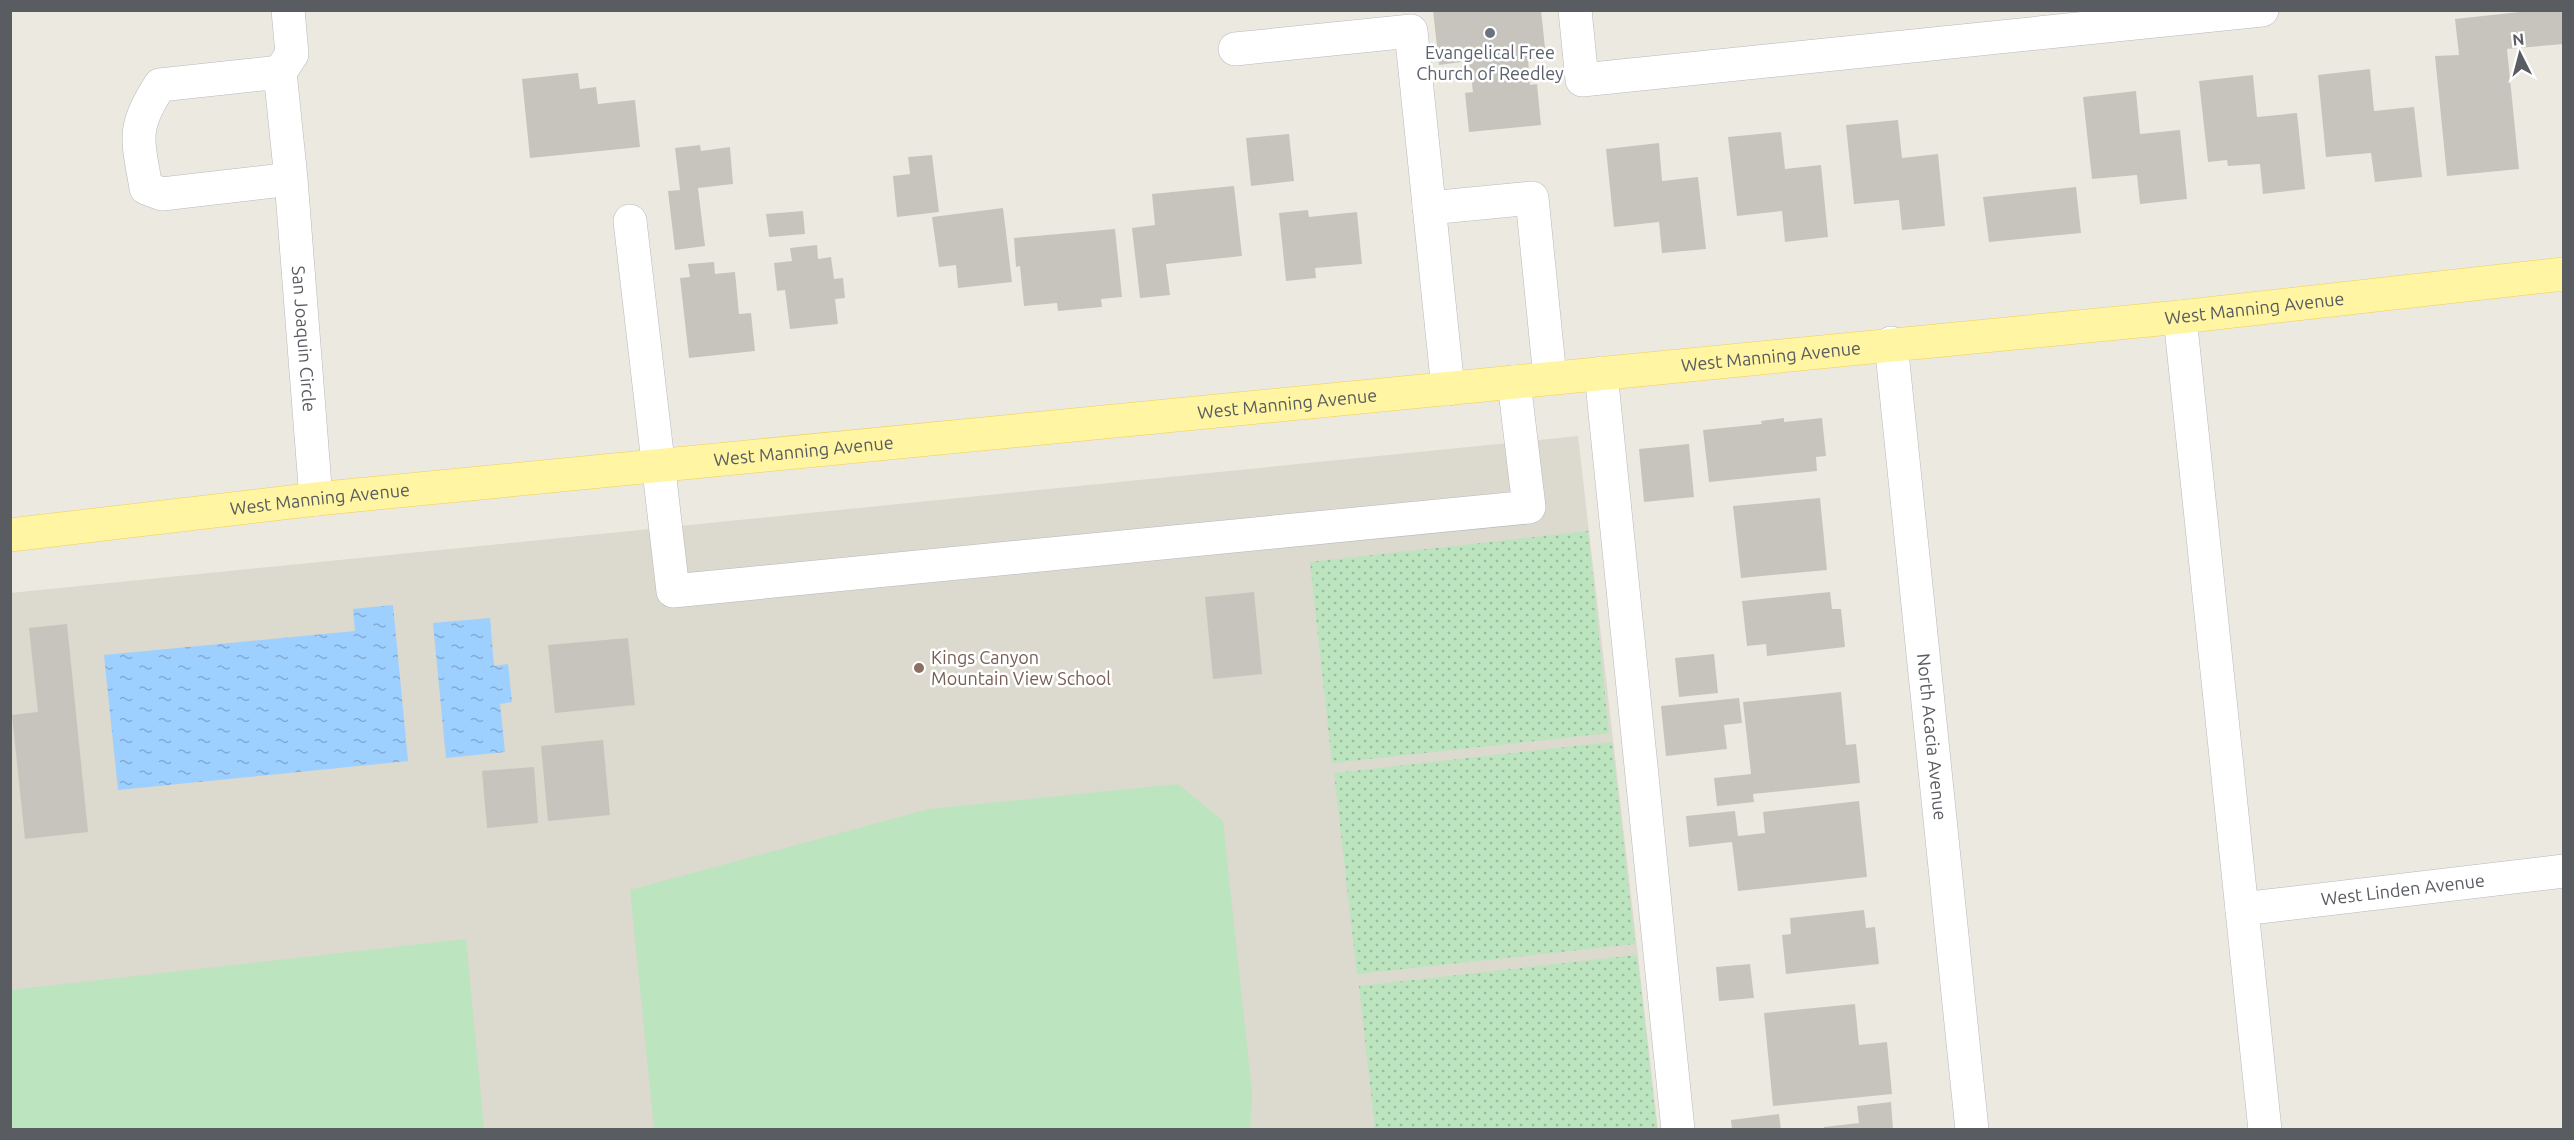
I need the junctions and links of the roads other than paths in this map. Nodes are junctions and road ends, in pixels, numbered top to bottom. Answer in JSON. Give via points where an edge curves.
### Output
{"nodes":[{"id":1,"x":288,"y":10,"type":"edge"},
{"id":2,"x":1575,"y":10,"type":"edge"},
{"id":3,"x":2262,"y":10,"type":"edge"},
{"id":4,"x":1235,"y":49,"type":"dead end"},
{"id":5,"x":280,"y":72,"type":"junction"},
{"id":6,"x":291,"y":179,"type":"junction"},
{"id":7,"x":1429,"y":208,"type":"junction"},
{"id":8,"x":630,"y":221,"type":"dead end"},
{"id":9,"x":2564,"y":274,"type":"edge"},
{"id":10,"x":2180,"y":317,"type":"junction"},
{"id":11,"x":1891,"y":343,"type":"junction"},
{"id":12,"x":1601,"y":373,"type":"junction"},
{"id":13,"x":1550,"y":378,"type":"junction"},
{"id":14,"x":1514,"y":382,"type":"junction"},
{"id":15,"x":1448,"y":389,"type":"junction"},
{"id":16,"x":658,"y":464,"type":"junction"},
{"id":17,"x":316,"y":499,"type":"junction"},
{"id":18,"x":10,"y":535,"type":"edge"},
{"id":19,"x":2564,"y":870,"type":"edge"},
{"id":20,"x":2242,"y":909,"type":"junction"},
{"id":21,"x":1678,"y":1130,"type":"edge"},
{"id":22,"x":1972,"y":1130,"type":"edge"},
{"id":23,"x":2265,"y":1130,"type":"edge"}],
"edges":[{"from":1,"to":5,"type":"street","via":[[292,54]]},
{"from":2,"to":3,"type":"street","via":[[1582,80]]},
{"from":4,"to":7,"type":"street","via":[[1411,32]]},
{"from":5,"to":6,"type":"street","name":"San Joaquin Circle"},
{"from":5,"to":6,"type":"street","via":[[160,85],[144,109],[138,134],[146,188],[162,194]]},
{"from":6,"to":17,"type":"street","name":"San Joaquin Circle"},
{"from":7,"to":13,"type":"street","via":[[1532,198]]},
{"from":7,"to":15,"type":"street"},
{"from":8,"to":16,"type":"street"},
{"from":9,"to":10,"type":"main road","name":"West Manning Avenue"},
{"from":10,"to":11,"type":"main road","name":"West Manning Avenue"},
{"from":10,"to":20,"type":"street"},
{"from":11,"to":12,"type":"main road","name":"West Manning Avenue"},
{"from":11,"to":22,"type":"street","name":"North Acacia Avenue"},
{"from":12,"to":13,"type":"main road","name":"West Manning Avenue"},
{"from":12,"to":21,"type":"street"},
{"from":13,"to":14,"type":"main road","name":"West Manning Avenue"},
{"from":14,"to":15,"type":"main road","name":"West Manning Avenue"},
{"from":14,"to":16,"type":"street","via":[[1529,507],[673,591]]},
{"from":15,"to":16,"type":"main road","name":"West Manning Avenue"},
{"from":16,"to":17,"type":"main road","name":"West Manning Avenue"},
{"from":17,"to":18,"type":"main road","name":"West Manning Avenue"},
{"from":19,"to":20,"type":"street","name":"West Linden Avenue"},
{"from":20,"to":23,"type":"street"}]}
